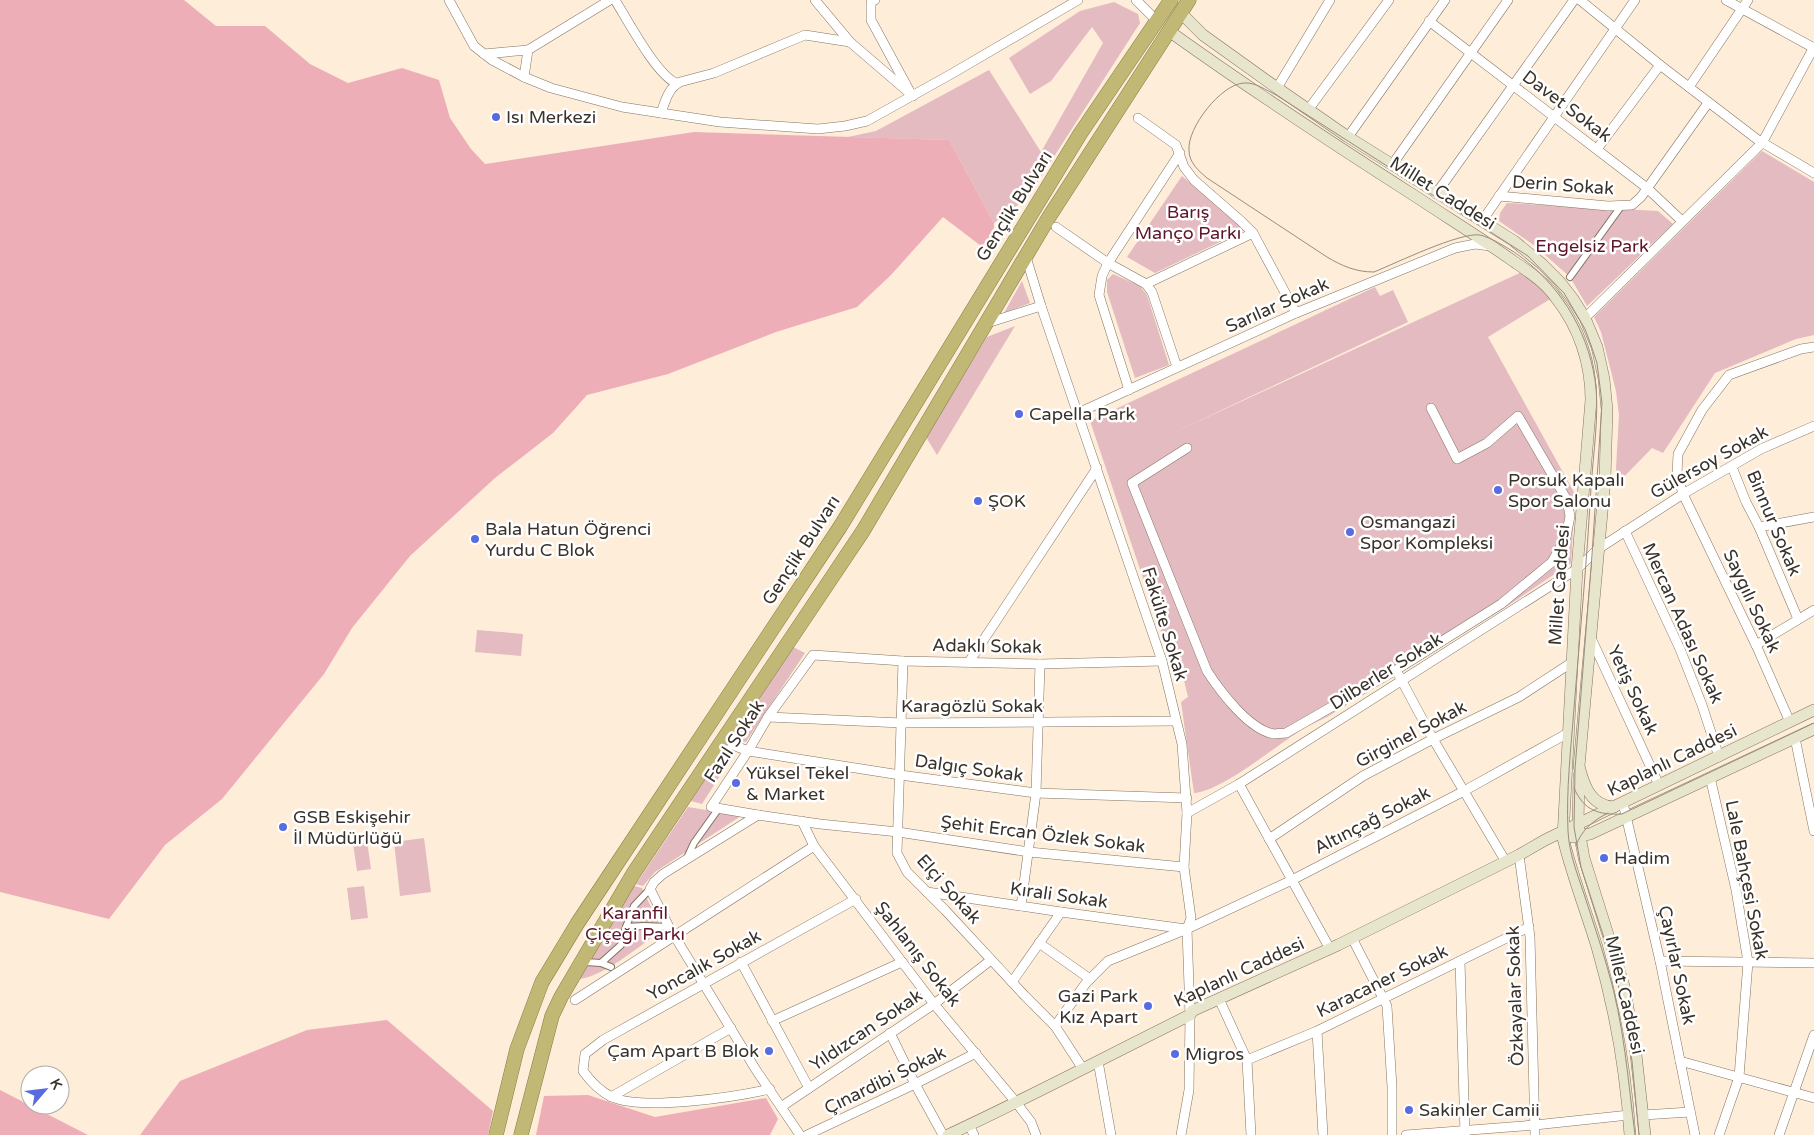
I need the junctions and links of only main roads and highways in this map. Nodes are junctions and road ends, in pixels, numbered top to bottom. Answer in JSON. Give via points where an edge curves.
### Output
{"nodes":[{"id":1,"x":1189,"y":0,"type":"edge"},
{"id":2,"x":1169,"y":1,"type":"edge"},
{"id":3,"x":1181,"y":13,"type":"junction"},
{"id":4,"x":1157,"y":21,"type":"junction"},
{"id":5,"x":1170,"y":31,"type":"junction"},
{"id":6,"x":1814,"y":710,"type":"edge"},
{"id":7,"x":1814,"y":729,"type":"edge"},
{"id":8,"x":1580,"y":766,"type":"junction"},
{"id":9,"x":1619,"y":805,"type":"junction"},
{"id":10,"x":1578,"y":830,"type":"junction"},
{"id":11,"x":1563,"y":835,"type":"junction"},
{"id":12,"x":972,"y":1130,"type":"edge"},
{"id":13,"x":496,"y":1135,"type":"edge"},
{"id":14,"x":521,"y":1135,"type":"edge"},
{"id":15,"x":948,"y":1135,"type":"edge"},
{"id":16,"x":1630,"y":1135,"type":"edge"},
{"id":17,"x":1645,"y":1135,"type":"edge"}],
"edges":[{"from":1,"to":3,"type":"highway","name":"Gençlik Bulvarı"},
{"from":2,"to":3,"type":"highway"},
{"from":2,"to":4,"type":"highway","name":"Gençlik Bulvarı"},
{"from":3,"to":5,"type":"highway","name":"Gençlik Bulvarı"},
{"from":3,"to":8,"type":"main road","name":"Millet Caddesi","via":[[1203,35],[1308,110],[1514,241],[1559,282],[1585,318],[1597,347],[1607,410],[1605,478]]},
{"from":4,"to":5,"type":"highway"},
{"from":4,"to":13,"type":"highway","name":"Gençlik Bulvarı","via":[[1080,134],[840,527],[542,982],[517,1049]]},
{"from":5,"to":11,"type":"main road","name":"Millet Caddesi","via":[[1280,109],[1540,280],[1556,296],[1570,318],[1588,362],[1591,400],[1577,569]]},
{"from":5,"to":14,"type":"highway","name":"Gençlik Bulvarı","via":[[1054,209],[863,531],[633,874],[552,1016]]},
{"from":6,"to":9,"type":"main road","name":"Kaplanlı Caddesi"},
{"from":7,"to":10,"type":"main road","name":"Kaplanlı Caddesi","via":[[1590,834]]},
{"from":8,"to":9,"type":"main road","name":"Millet Caddesi","via":[[1587,790],[1594,798],[1603,806]]},
{"from":8,"to":10,"type":"main road","name":"Millet Caddesi"},
{"from":9,"to":10,"type":"main road","name":"Kaplanlı Caddesi"},
{"from":10,"to":11,"type":"main road","name":"Kaplanlı Caddesi"},
{"from":10,"to":17,"type":"main road","name":"Millet Caddesi","via":[[1624,986],[1636,1046]]},
{"from":11,"to":12,"type":"main road","name":"Kaplanlı Caddesi","via":[[1545,840],[1330,949],[1192,1011],[1190,1015],[1015,1101]]},
{"from":11,"to":16,"type":"main road","name":"Millet Caddesi","via":[[1611,1000],[1623,1062]]},
{"from":12,"to":15,"type":"main road","name":"Kaplanlı Caddesi"}]}
